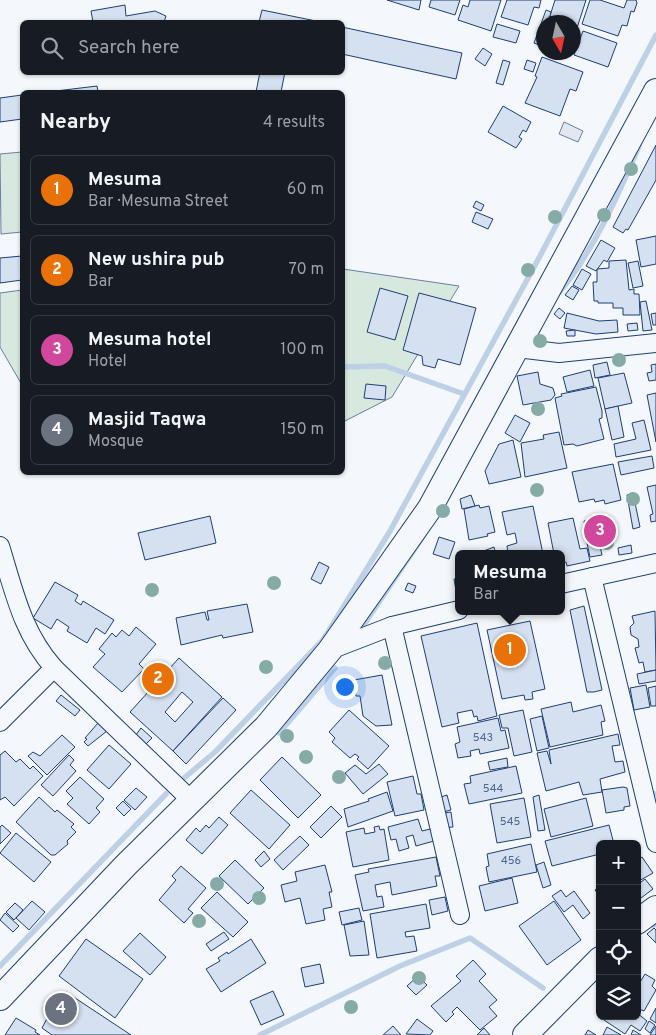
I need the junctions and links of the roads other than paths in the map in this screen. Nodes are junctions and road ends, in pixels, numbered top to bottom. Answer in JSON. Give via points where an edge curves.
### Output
{"nodes":[{"id":1,"x":656,"y":91,"type":"edge"},
{"id":2,"x":656,"y":343,"type":"edge"},
{"id":3,"x":517,"y":348,"type":"junction"},
{"id":4,"x":0,"y":546,"type":"edge"},
{"id":5,"x":656,"y":564,"type":"edge"},
{"id":6,"x":592,"y":577,"type":"junction"},
{"id":7,"x":565,"y":583,"type":"edge"},
{"id":8,"x":455,"y":611,"type":"edge"},
{"id":9,"x":392,"y":626,"type":"junction"},
{"id":10,"x":330,"y":650,"type":"junction"},
{"id":11,"x":54,"y":668,"type":"junction"},
{"id":12,"x":0,"y":722,"type":"edge"},
{"id":13,"x":649,"y":788,"type":"edge"},
{"id":14,"x":191,"y":800,"type":"junction"},
{"id":15,"x":656,"y":843,"type":"edge"},
{"id":16,"x":656,"y":908,"type":"edge"},
{"id":17,"x":460,"y":915,"type":"dead end"},
{"id":18,"x":641,"y":919,"type":"edge"},
{"id":19,"x":596,"y":963,"type":"edge"},
{"id":20,"x":0,"y":998,"type":"edge"},
{"id":21,"x":525,"y":1035,"type":"edge"}],
"edges":[{"from":1,"to":3,"type":"street"},
{"from":2,"to":3,"type":"street","via":[[559,353]]},
{"from":3,"to":10,"type":"street","via":[[430,508]]},
{"from":4,"to":11,"type":"street","via":[[25,622],[37,649]]},
{"from":5,"to":6,"type":"street"},
{"from":6,"to":7,"type":"street"},
{"from":6,"to":13,"type":"street"},
{"from":8,"to":9,"type":"street"},
{"from":9,"to":10,"type":"street"},
{"from":9,"to":17,"type":"street"},
{"from":10,"to":14,"type":"street","via":[[266,727]]},
{"from":11,"to":12,"type":"street"},
{"from":11,"to":14,"type":"street"},
{"from":13,"to":15,"type":"street"},
{"from":14,"to":20,"type":"street"},
{"from":16,"to":18,"type":"street"},
{"from":19,"to":21,"type":"street"}]}
